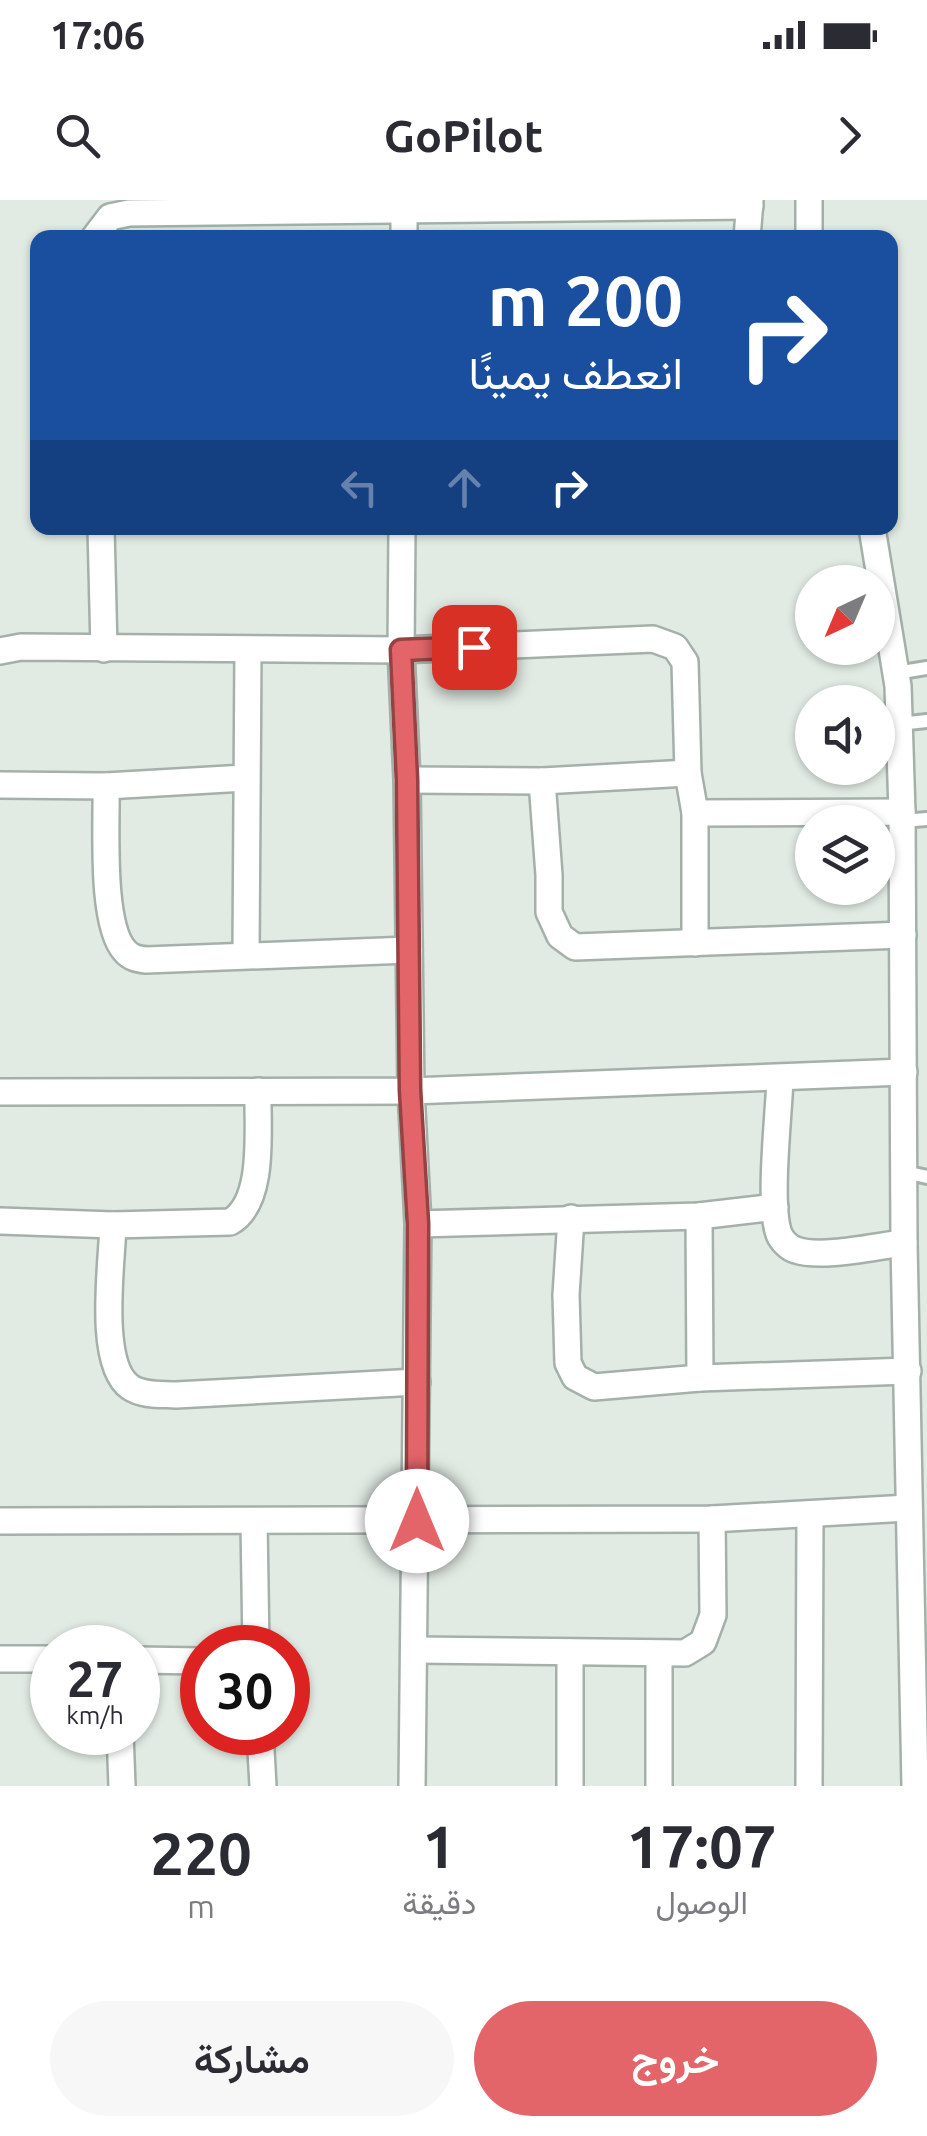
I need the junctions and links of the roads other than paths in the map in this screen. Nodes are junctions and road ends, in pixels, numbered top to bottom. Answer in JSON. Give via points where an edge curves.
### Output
{"nodes":[{"id":1,"x":808,"y":200,"type":"edge"},
{"id":2,"x":750,"y":203,"type":"edge"},
{"id":3,"x":404,"y":216,"type":"edge"},
{"id":4,"x":100,"y":230,"type":"edge"},
{"id":5,"x":748,"y":230,"type":"edge"},
{"id":6,"x":809,"y":230,"type":"edge"},
{"id":7,"x":101,"y":535,"type":"edge"},
{"id":8,"x":402,"y":535,"type":"edge"},
{"id":9,"x":873,"y":535,"type":"edge"},
{"id":10,"x":104,"y":649,"type":"junction"},
{"id":11,"x":248,"y":650,"type":"junction"},
{"id":12,"x":401,"y":650,"type":"junction"},
{"id":13,"x":0,"y":652,"type":"edge"},
{"id":14,"x":927,"y":668,"type":"edge"},
{"id":15,"x":896,"y":673,"type":"junction"},
{"id":16,"x":927,"y":721,"type":"edge"},
{"id":17,"x":900,"y":724,"type":"junction"},
{"id":18,"x":688,"y":773,"type":"junction"},
{"id":19,"x":245,"y":778,"type":"junction"},
{"id":20,"x":407,"y":780,"type":"junction"},
{"id":21,"x":542,"y":781,"type":"junction"},
{"id":22,"x":0,"y":785,"type":"edge"},
{"id":23,"x":106,"y":786,"type":"junction"},
{"id":24,"x":695,"y":813,"type":"junction"},
{"id":25,"x":911,"y":818,"type":"edge"},
{"id":26,"x":903,"y":935,"type":"junction"},
{"id":27,"x":696,"y":943,"type":"junction"},
{"id":28,"x":409,"y":950,"type":"junction"},
{"id":29,"x":246,"y":954,"type":"junction"},
{"id":30,"x":904,"y":1072,"type":"junction"},
{"id":31,"x":780,"y":1078,"type":"junction"},
{"id":32,"x":410,"y":1090,"type":"junction"},
{"id":33,"x":258,"y":1091,"type":"junction"},
{"id":34,"x":0,"y":1092,"type":"edge"},
{"id":35,"x":916,"y":1174,"type":"edge"},
{"id":36,"x":775,"y":1207,"type":"junction"},
{"id":37,"x":698,"y":1216,"type":"junction"},
{"id":38,"x":571,"y":1218,"type":"junction"},
{"id":39,"x":0,"y":1222,"type":"edge"},
{"id":40,"x":418,"y":1224,"type":"junction"},
{"id":41,"x":113,"y":1225,"type":"junction"},
{"id":42,"x":904,"y":1243,"type":"junction"},
{"id":43,"x":908,"y":1371,"type":"junction"},
{"id":44,"x":700,"y":1378,"type":"junction"},
{"id":45,"x":417,"y":1382,"type":"junction"},
{"id":46,"x":908,"y":1508,"type":"junction"},
{"id":47,"x":810,"y":1514,"type":"junction"},
{"id":48,"x":712,"y":1519,"type":"junction"},
{"id":49,"x":0,"y":1521,"type":"edge"},
{"id":50,"x":417,"y":1521,"type":"junction"},
{"id":51,"x":254,"y":1522,"type":"junction"},
{"id":52,"x":256,"y":1625,"type":"edge"},
{"id":53,"x":415,"y":1650,"type":"junction"},
{"id":54,"x":570,"y":1652,"type":"junction"},
{"id":55,"x":659,"y":1654,"type":"junction"},
{"id":56,"x":0,"y":1660,"type":"edge"},
{"id":57,"x":30,"y":1660,"type":"edge"},
{"id":58,"x":121,"y":1755,"type":"edge"},
{"id":59,"x":261,"y":1755,"type":"edge"},
{"id":60,"x":122,"y":1786,"type":"edge"},
{"id":61,"x":262,"y":1786,"type":"edge"},
{"id":62,"x":412,"y":1786,"type":"edge"},
{"id":63,"x":570,"y":1786,"type":"edge"},
{"id":64,"x":659,"y":1786,"type":"edge"},
{"id":65,"x":809,"y":1786,"type":"edge"},
{"id":66,"x":914,"y":1786,"type":"edge"}],
"edges":[{"from":1,"to":6,"type":"street"},
{"from":2,"to":3,"type":"street"},
{"from":2,"to":5,"type":"street"},
{"from":3,"to":4,"type":"street","via":[[129,212],[110,217]]},
{"from":7,"to":10,"type":"street"},
{"from":8,"to":12,"type":"street"},
{"from":9,"to":15,"type":"street"},
{"from":10,"to":11,"type":"street"},
{"from":10,"to":13,"type":"street"},
{"from":11,"to":12,"type":"street"},
{"from":11,"to":19,"type":"street"},
{"from":12,"to":18,"type":"street","via":[[653,638],[674,647],[685,662]]},
{"from":12,"to":20,"type":"street"},
{"from":14,"to":15,"type":"lane"},
{"from":15,"to":17,"type":"street"},
{"from":16,"to":17,"type":"lane"},
{"from":17,"to":25,"type":"street"},
{"from":18,"to":21,"type":"street"},
{"from":18,"to":24,"type":"street"},
{"from":19,"to":23,"type":"street"},
{"from":19,"to":29,"type":"street"},
{"from":20,"to":21,"type":"street"},
{"from":20,"to":28,"type":"street"},
{"from":21,"to":27,"type":"street","via":[[549,912],[560,936],[575,947]]},
{"from":22,"to":23,"type":"street"},
{"from":23,"to":29,"type":"street","via":[[109,916],[125,952],[146,960]]},
{"from":24,"to":25,"type":"street"},
{"from":24,"to":27,"type":"street"},
{"from":25,"to":26,"type":"street"},
{"from":26,"to":27,"type":"street"},
{"from":26,"to":30,"type":"street"},
{"from":28,"to":29,"type":"street"},
{"from":28,"to":32,"type":"street"},
{"from":30,"to":31,"type":"street"},
{"from":30,"to":35,"type":"street"},
{"from":31,"to":32,"type":"street"},
{"from":31,"to":36,"type":"street"},
{"from":32,"to":33,"type":"street"},
{"from":32,"to":40,"type":"street"},
{"from":33,"to":34,"type":"street"},
{"from":33,"to":41,"type":"street","via":[[256,1177],[241,1216],[230,1222]]},
{"from":35,"to":42,"type":"street"},
{"from":36,"to":37,"type":"street"},
{"from":36,"to":42,"type":"street","via":[[780,1235],[798,1252]]},
{"from":37,"to":38,"type":"street"},
{"from":37,"to":44,"type":"street"},
{"from":38,"to":40,"type":"street"},
{"from":38,"to":44,"type":"street","via":[[566,1326],[575,1376],[594,1387]]},
{"from":39,"to":41,"type":"street"},
{"from":40,"to":45,"type":"street"},
{"from":41,"to":45,"type":"street","via":[[110,1337],[113,1363],[129,1386],[176,1394]]},
{"from":42,"to":43,"type":"street"},
{"from":43,"to":44,"type":"street"},
{"from":43,"to":46,"type":"street"},
{"from":45,"to":50,"type":"street"},
{"from":46,"to":47,"type":"street"},
{"from":46,"to":66,"type":"street"},
{"from":47,"to":48,"type":"street"},
{"from":47,"to":65,"type":"street"},
{"from":48,"to":50,"type":"street"},
{"from":48,"to":55,"type":"street","via":[[709,1631],[696,1648]]},
{"from":49,"to":51,"type":"street"},
{"from":50,"to":51,"type":"street"},
{"from":50,"to":53,"type":"street"},
{"from":51,"to":52,"type":"street"},
{"from":53,"to":54,"type":"street"},
{"from":53,"to":62,"type":"street"},
{"from":54,"to":55,"type":"street"},
{"from":54,"to":63,"type":"street"},
{"from":55,"to":64,"type":"street"},
{"from":56,"to":57,"type":"street"},
{"from":58,"to":60,"type":"street"},
{"from":59,"to":61,"type":"street"}]}
